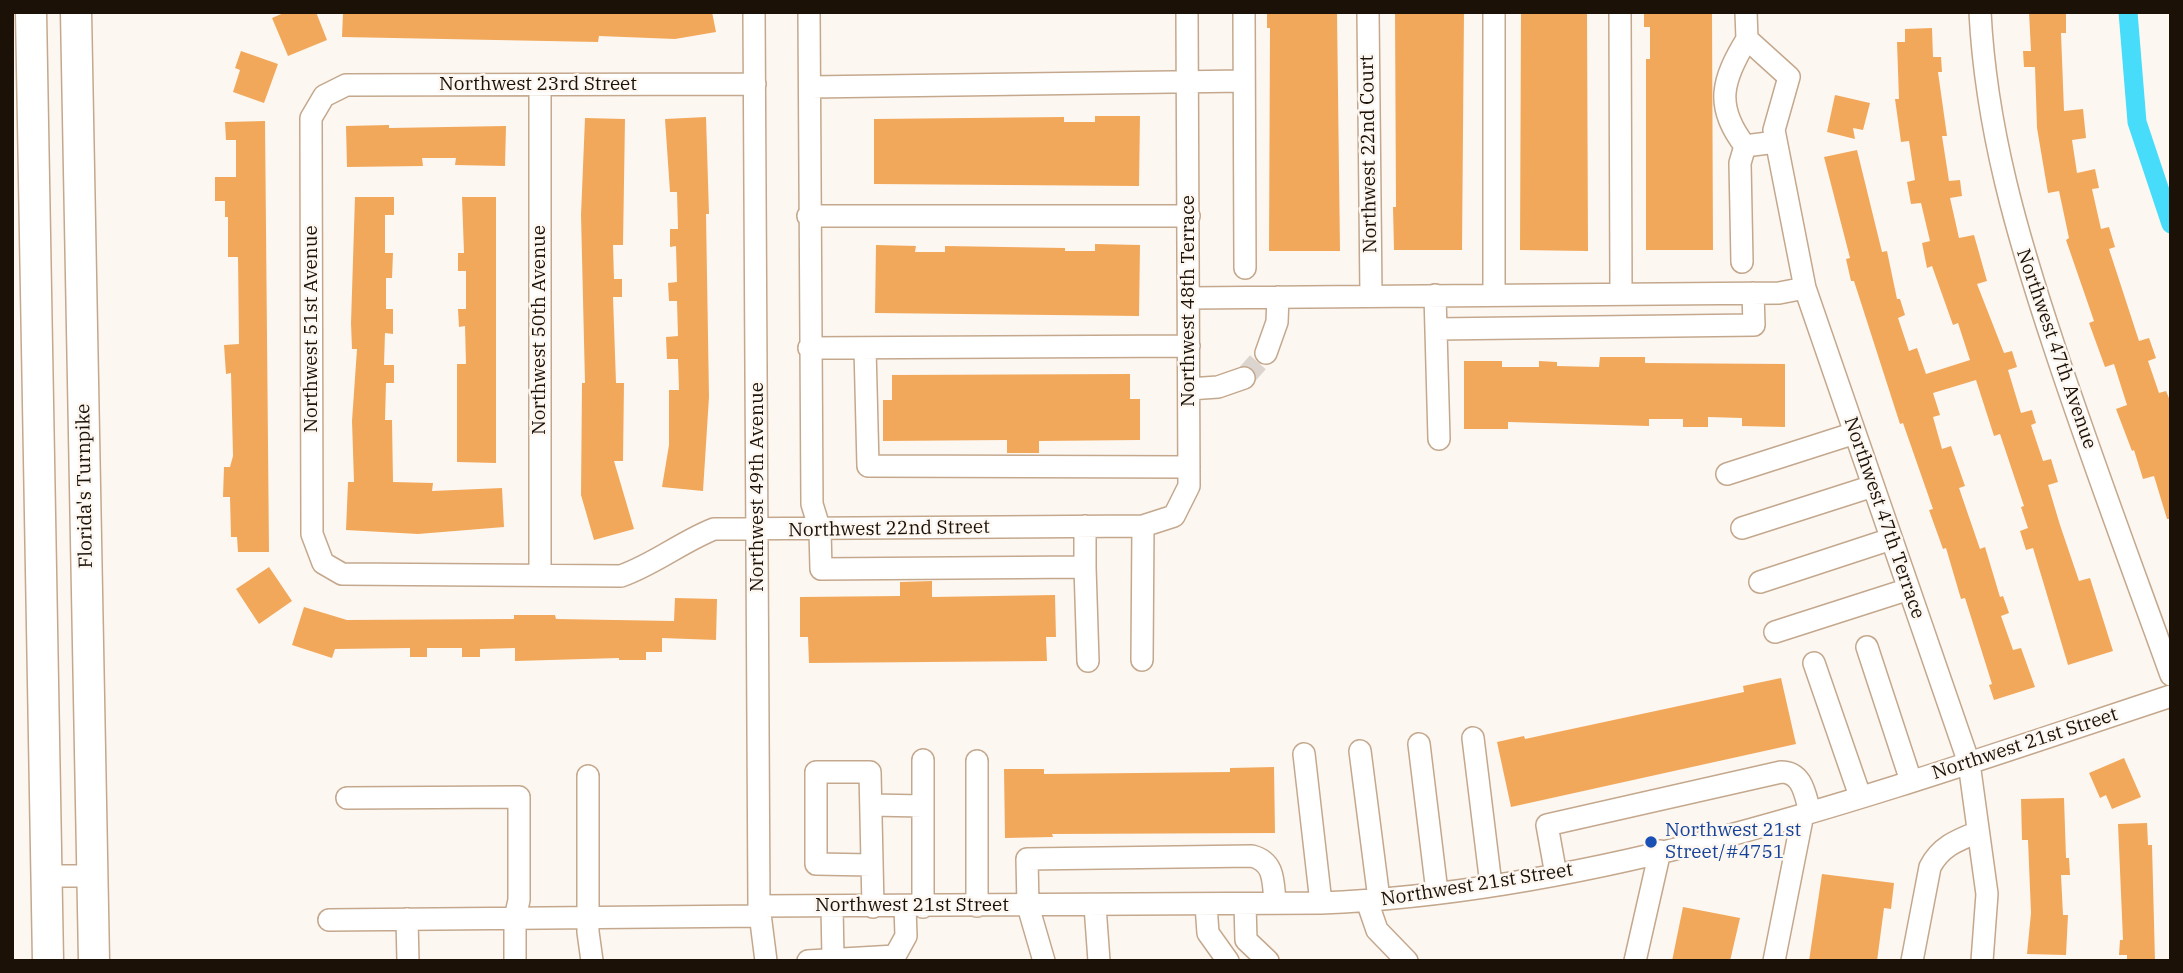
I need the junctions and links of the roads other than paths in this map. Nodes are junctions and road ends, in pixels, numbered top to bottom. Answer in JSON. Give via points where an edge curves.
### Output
{"nodes":[{"id":1,"x":31,"y":12,"type":"edge"},
{"id":2,"x":76,"y":12,"type":"edge"},
{"id":3,"x":754,"y":12,"type":"edge"},
{"id":4,"x":809,"y":12,"type":"edge"},
{"id":5,"x":1187,"y":12,"type":"edge"},
{"id":6,"x":1244,"y":12,"type":"edge"},
{"id":7,"x":1368,"y":12,"type":"edge"},
{"id":8,"x":1494,"y":12,"type":"edge"},
{"id":9,"x":1620,"y":12,"type":"edge"},
{"id":10,"x":1746,"y":12,"type":"edge"},
{"id":11,"x":1980,"y":12,"type":"edge"},
{"id":12,"x":1747,"y":39,"type":"junction"},
{"id":13,"x":1244,"y":81,"type":"junction"},
{"id":14,"x":1188,"y":82,"type":"junction"},
{"id":15,"x":540,"y":85,"type":"junction"},
{"id":16,"x":755,"y":85,"type":"junction"},
{"id":17,"x":810,"y":87,"type":"junction"},
{"id":18,"x":324,"y":96,"type":"joint"},
{"id":19,"x":1776,"y":142,"type":"junction"},
{"id":20,"x":1745,"y":146,"type":"junction"},
{"id":21,"x":808,"y":216,"type":"junction"},
{"id":22,"x":1188,"y":216,"type":"junction"},
{"id":23,"x":1742,"y":262,"type":"dead end"},
{"id":24,"x":1245,"y":268,"type":"dead end"},
{"id":25,"x":1805,"y":288,"type":"junction"},
{"id":26,"x":1621,"y":292,"type":"junction"},
{"id":27,"x":1753,"y":293,"type":"junction"},
{"id":28,"x":1494,"y":294,"type":"junction"},
{"id":29,"x":1435,"y":295,"type":"junction"},
{"id":30,"x":1371,"y":296,"type":"junction"},
{"id":31,"x":1279,"y":297,"type":"junction"},
{"id":32,"x":1189,"y":298,"type":"junction"},
{"id":33,"x":1436,"y":329,"type":"junction"},
{"id":34,"x":1189,"y":346,"type":"junction"},
{"id":35,"x":809,"y":348,"type":"junction"},
{"id":36,"x":865,"y":348,"type":"junction"},
{"id":37,"x":1266,"y":353,"type":"tunnel mouth"},
{"id":38,"x":1244,"y":378,"type":"tunnel mouth"},
{"id":39,"x":1189,"y":389,"type":"junction"},
{"id":40,"x":1855,"y":433,"type":"junction"},
{"id":41,"x":1439,"y":439,"type":"dead end"},
{"id":42,"x":1188,"y":467,"type":"junction"},
{"id":43,"x":1727,"y":474,"type":"dead end"},
{"id":44,"x":1873,"y":486,"type":"junction"},
{"id":45,"x":1174,"y":516,"type":"joint"},
{"id":46,"x":1085,"y":526,"type":"junction"},
{"id":47,"x":1143,"y":526,"type":"junction"},
{"id":48,"x":1742,"y":528,"type":"dead end"},
{"id":49,"x":758,"y":530,"type":"junction"},
{"id":50,"x":820,"y":530,"type":"junction"},
{"id":51,"x":1891,"y":539,"type":"junction"},
{"id":52,"x":323,"y":563,"type":"joint"},
{"id":53,"x":1085,"y":567,"type":"junction"},
{"id":54,"x":540,"y":575,"type":"junction"},
{"id":55,"x":1760,"y":582,"type":"dead end"},
{"id":56,"x":1909,"y":589,"type":"junction"},
{"id":57,"x":1775,"y":632,"type":"dead end"},
{"id":58,"x":1867,"y":648,"type":"dead end"},
{"id":59,"x":1142,"y":660,"type":"dead end"},
{"id":60,"x":1088,"y":661,"type":"dead end"},
{"id":61,"x":1814,"y":663,"type":"dead end"},
{"id":62,"x":2171,"y":675,"type":"edge"},
{"id":63,"x":2171,"y":696,"type":"edge"},
{"id":64,"x":1473,"y":738,"type":"dead end"},
{"id":65,"x":1419,"y":744,"type":"dead end"},
{"id":66,"x":1360,"y":751,"type":"dead end"},
{"id":67,"x":1304,"y":754,"type":"dead end"},
{"id":68,"x":923,"y":760,"type":"dead end"},
{"id":69,"x":978,"y":761,"type":"dead end"},
{"id":70,"x":1969,"y":762,"type":"junction"},
{"id":71,"x":588,"y":776,"type":"dead end"},
{"id":72,"x":1911,"y":781,"type":"junction"},
{"id":73,"x":1860,"y":796,"type":"junction"},
{"id":74,"x":348,"y":798,"type":"dead end"},
{"id":75,"x":871,"y":805,"type":"junction"},
{"id":76,"x":923,"y":806,"type":"junction"},
{"id":77,"x":1807,"y":813,"type":"junction"},
{"id":78,"x":1978,"y":832,"type":"junction"},
{"id":79,"x":1660,"y":852,"type":"junction"},
{"id":80,"x":872,"y":865,"type":"junction"},
{"id":81,"x":1556,"y":875,"type":"junction"},
{"id":82,"x":47,"y":876,"type":"junction"},
{"id":83,"x":93,"y":876,"type":"junction"},
{"id":84,"x":1491,"y":885,"type":"junction"},
{"id":85,"x":1437,"y":892,"type":"junction"},
{"id":86,"x":1373,"y":900,"type":"junction"},
{"id":87,"x":1275,"y":902,"type":"junction"},
{"id":88,"x":1321,"y":903,"type":"junction"},
{"id":89,"x":1245,"y":904,"type":"junction"},
{"id":90,"x":1206,"y":905,"type":"junction"},
{"id":91,"x":873,"y":906,"type":"junction"},
{"id":92,"x":977,"y":906,"type":"junction"},
{"id":93,"x":1028,"y":906,"type":"junction"},
{"id":94,"x":1095,"y":906,"type":"junction"},
{"id":95,"x":914,"y":907,"type":"junction"},
{"id":96,"x":832,"y":908,"type":"junction"},
{"id":97,"x":759,"y":911,"type":"junction"},
{"id":98,"x":515,"y":918,"type":"junction"},
{"id":99,"x":588,"y":918,"type":"junction"},
{"id":100,"x":407,"y":919,"type":"junction"},
{"id":101,"x":329,"y":920,"type":"dead end"},
{"id":102,"x":833,"y":958,"type":"junction"},
{"id":103,"x":48,"y":961,"type":"edge"},
{"id":104,"x":94,"y":961,"type":"edge"},
{"id":105,"x":408,"y":961,"type":"edge"},
{"id":106,"x":515,"y":961,"type":"edge"},
{"id":107,"x":592,"y":961,"type":"edge"},
{"id":108,"x":766,"y":961,"type":"edge"},
{"id":109,"x":808,"y":961,"type":"edge"},
{"id":110,"x":1044,"y":961,"type":"edge"},
{"id":111,"x":1099,"y":961,"type":"edge"},
{"id":112,"x":1228,"y":961,"type":"edge"},
{"id":113,"x":1268,"y":961,"type":"edge"},
{"id":114,"x":1407,"y":961,"type":"edge"},
{"id":115,"x":1635,"y":961,"type":"edge"},
{"id":116,"x":1774,"y":961,"type":"edge"},
{"id":117,"x":1912,"y":961,"type":"edge"},
{"id":118,"x":1982,"y":961,"type":"edge"}],
"edges":[{"from":1,"to":82,"type":"highway"},
{"from":2,"to":83,"type":"highway","name":"Florida's Turnpike"},
{"from":3,"to":16,"type":"street","name":"Northwest 49th Avenue"},
{"from":4,"to":17,"type":"street"},
{"from":5,"to":14,"type":"street","name":"Northwest 48th Terrace"},
{"from":6,"to":13,"type":"street"},
{"from":7,"to":30,"type":"street","name":"Northwest 22nd Court"},
{"from":8,"to":28,"type":"street"},
{"from":9,"to":26,"type":"street"},
{"from":10,"to":12,"type":"street"},
{"from":11,"to":62,"type":"street","name":"Northwest 47th Avenue","via":[[1991,123],[2017,233]]},
{"from":12,"to":19,"type":"street","name":"Northwest 47th Terrace","via":[[1789,77],[1774,130]]},
{"from":12,"to":20,"type":"street","via":[[1729,69],[1725,97],[1731,128]]},
{"from":13,"to":14,"type":"street"},
{"from":13,"to":24,"type":"street"},
{"from":14,"to":17,"type":"street"},
{"from":14,"to":22,"type":"street","name":"Northwest 48th Terrace"},
{"from":15,"to":16,"type":"street","name":"Northwest 23rd Street"},
{"from":15,"to":18,"type":"street","name":"Northwest 23rd Street","via":[[346,85]]},
{"from":15,"to":54,"type":"street","name":"Northwest 50th Avenue"},
{"from":16,"to":49,"type":"street","name":"Northwest 49th Avenue"},
{"from":17,"to":21,"type":"street"},
{"from":18,"to":52,"type":"street","name":"Northwest 51st Avenue","via":[[311,118],[312,534]]},
{"from":19,"to":20,"type":"street"},
{"from":19,"to":25,"type":"street","name":"Northwest 47th Terrace"},
{"from":20,"to":23,"type":"street","via":[[1740,163]]},
{"from":21,"to":22,"type":"street"},
{"from":21,"to":35,"type":"street"},
{"from":22,"to":32,"type":"street","name":"Northwest 48th Terrace"},
{"from":25,"to":27,"type":"street"},
{"from":25,"to":40,"type":"street","name":"Northwest 47th Terrace"},
{"from":26,"to":27,"type":"street"},
{"from":26,"to":28,"type":"street"},
{"from":27,"to":33,"type":"street","via":[[1754,325]]},
{"from":28,"to":29,"type":"street"},
{"from":29,"to":30,"type":"street"},
{"from":29,"to":33,"type":"street"},
{"from":30,"to":31,"type":"street"},
{"from":31,"to":32,"type":"street"},
{"from":31,"to":37,"type":"street","via":[[1277,322]]},
{"from":32,"to":34,"type":"street","name":"Northwest 48th Terrace"},
{"from":33,"to":41,"type":"street"},
{"from":34,"to":36,"type":"street"},
{"from":34,"to":39,"type":"street","name":"Northwest 48th Terrace"},
{"from":35,"to":36,"type":"street"},
{"from":35,"to":50,"type":"street","via":[[812,504]]},
{"from":36,"to":42,"type":"street","via":[[868,466]]},
{"from":38,"to":39,"type":"street","via":[[1218,387]]},
{"from":39,"to":42,"type":"street","name":"Northwest 48th Terrace"},
{"from":40,"to":43,"type":"street"},
{"from":40,"to":44,"type":"street","name":"Northwest 47th Terrace"},
{"from":42,"to":45,"type":"street","name":"Northwest 48th Terrace","via":[[1188,486]]},
{"from":44,"to":48,"type":"street"},
{"from":44,"to":51,"type":"street","name":"Northwest 47th Terrace"},
{"from":45,"to":47,"type":"street","name":"Northwest 22nd Street"},
{"from":46,"to":47,"type":"street","name":"Northwest 22nd Street"},
{"from":46,"to":50,"type":"street","name":"Northwest 22nd Street"},
{"from":46,"to":53,"type":"street"},
{"from":47,"to":59,"type":"street"},
{"from":49,"to":50,"type":"street","name":"Northwest 22nd Street"},
{"from":49,"to":54,"type":"street","name":"Northwest 22nd Street","via":[[714,529],[685,541],[650,566],[621,576]]},
{"from":49,"to":97,"type":"street","name":"Northwest 49th Avenue"},
{"from":50,"to":53,"type":"street","via":[[821,569]]},
{"from":51,"to":55,"type":"street"},
{"from":51,"to":56,"type":"street","name":"Northwest 47th Terrace"},
{"from":52,"to":54,"type":"street","name":"Northwest 22nd Street","via":[[342,574]]},
{"from":53,"to":60,"type":"street"},
{"from":56,"to":57,"type":"street"},
{"from":56,"to":70,"type":"street","name":"Northwest 47th Terrace"},
{"from":58,"to":72,"type":"street"},
{"from":61,"to":73,"type":"street"},
{"from":63,"to":70,"type":"street","name":"Northwest 21st Street"},
{"from":64,"to":84,"type":"street"},
{"from":65,"to":85,"type":"street"},
{"from":66,"to":86,"type":"street"},
{"from":67,"to":88,"type":"street"},
{"from":68,"to":76,"type":"street"},
{"from":69,"to":92,"type":"street"},
{"from":70,"to":72,"type":"street","name":"Northwest 21st Street"},
{"from":70,"to":78,"type":"street","name":"Northwest 47th Terrace"},
{"from":71,"to":99,"type":"street"},
{"from":72,"to":73,"type":"street","name":"Northwest 21st Street"},
{"from":73,"to":77,"type":"street","name":"Northwest 21st Street"},
{"from":74,"to":98,"type":"street","via":[[519,797]]},
{"from":75,"to":76,"type":"street"},
{"from":75,"to":80,"type":"street"},
{"from":75,"to":80,"type":"street","via":[[870,772],[816,772],[816,864]]},
{"from":76,"to":95,"type":"street"},
{"from":77,"to":79,"type":"street","name":"Northwest 21st Street"},
{"from":77,"to":81,"type":"street","via":[[1800,781],[1781,772],[1547,825]]},
{"from":77,"to":116,"type":"street"},
{"from":78,"to":117,"type":"street","via":[[1953,841],[1930,867]]},
{"from":78,"to":118,"type":"street","name":"Northwest 47th Terrace","via":[[1987,894]]},
{"from":79,"to":81,"type":"street","name":"Northwest 21st Street"},
{"from":79,"to":115,"type":"street"},
{"from":80,"to":91,"type":"street"},
{"from":81,"to":84,"type":"street","name":"Northwest 21st Street"},
{"from":82,"to":83,"type":"street"},
{"from":82,"to":103,"type":"highway"},
{"from":83,"to":104,"type":"highway","name":"Florida's Turnpike"},
{"from":84,"to":85,"type":"street","name":"Northwest 21st Street"},
{"from":85,"to":86,"type":"street","name":"Northwest 21st Street"},
{"from":86,"to":88,"type":"street","name":"Northwest 21st Street"},
{"from":86,"to":114,"type":"street","via":[[1377,930]]},
{"from":87,"to":88,"type":"street","name":"Northwest 21st Street"},
{"from":87,"to":89,"type":"street","name":"Northwest 21st Street"},
{"from":87,"to":93,"type":"street","via":[[1272,872],[1266,862],[1252,856],[1027,859]]},
{"from":89,"to":90,"type":"street","name":"Northwest 21st Street"},
{"from":89,"to":113,"type":"street","via":[[1246,940]]},
{"from":90,"to":94,"type":"street","name":"Northwest 21st Street"},
{"from":90,"to":112,"type":"street","via":[[1208,933]]},
{"from":91,"to":95,"type":"street","name":"Northwest 21st Street"},
{"from":91,"to":96,"type":"street","name":"Northwest 21st Street"},
{"from":92,"to":93,"type":"street","name":"Northwest 21st Street"},
{"from":92,"to":95,"type":"street","name":"Northwest 21st Street"},
{"from":93,"to":94,"type":"street","name":"Northwest 21st Street"},
{"from":93,"to":110,"type":"street"},
{"from":94,"to":111,"type":"street"},
{"from":95,"to":102,"type":"street","via":[[895,956]]},
{"from":96,"to":97,"type":"street","name":"Northwest 21st Street"},
{"from":96,"to":102,"type":"street"},
{"from":97,"to":99,"type":"street","name":"Northwest 21st Street","via":[[692,918]]},
{"from":97,"to":108,"type":"street","name":"Northwest 49th Avenue"},
{"from":98,"to":99,"type":"street","name":"Northwest 21st Street"},
{"from":98,"to":100,"type":"street","name":"Northwest 21st Street"},
{"from":98,"to":106,"type":"street"},
{"from":99,"to":107,"type":"street"},
{"from":100,"to":101,"type":"street","name":"Northwest 21st Street"},
{"from":100,"to":105,"type":"street"},
{"from":102,"to":109,"type":"street"}]}
